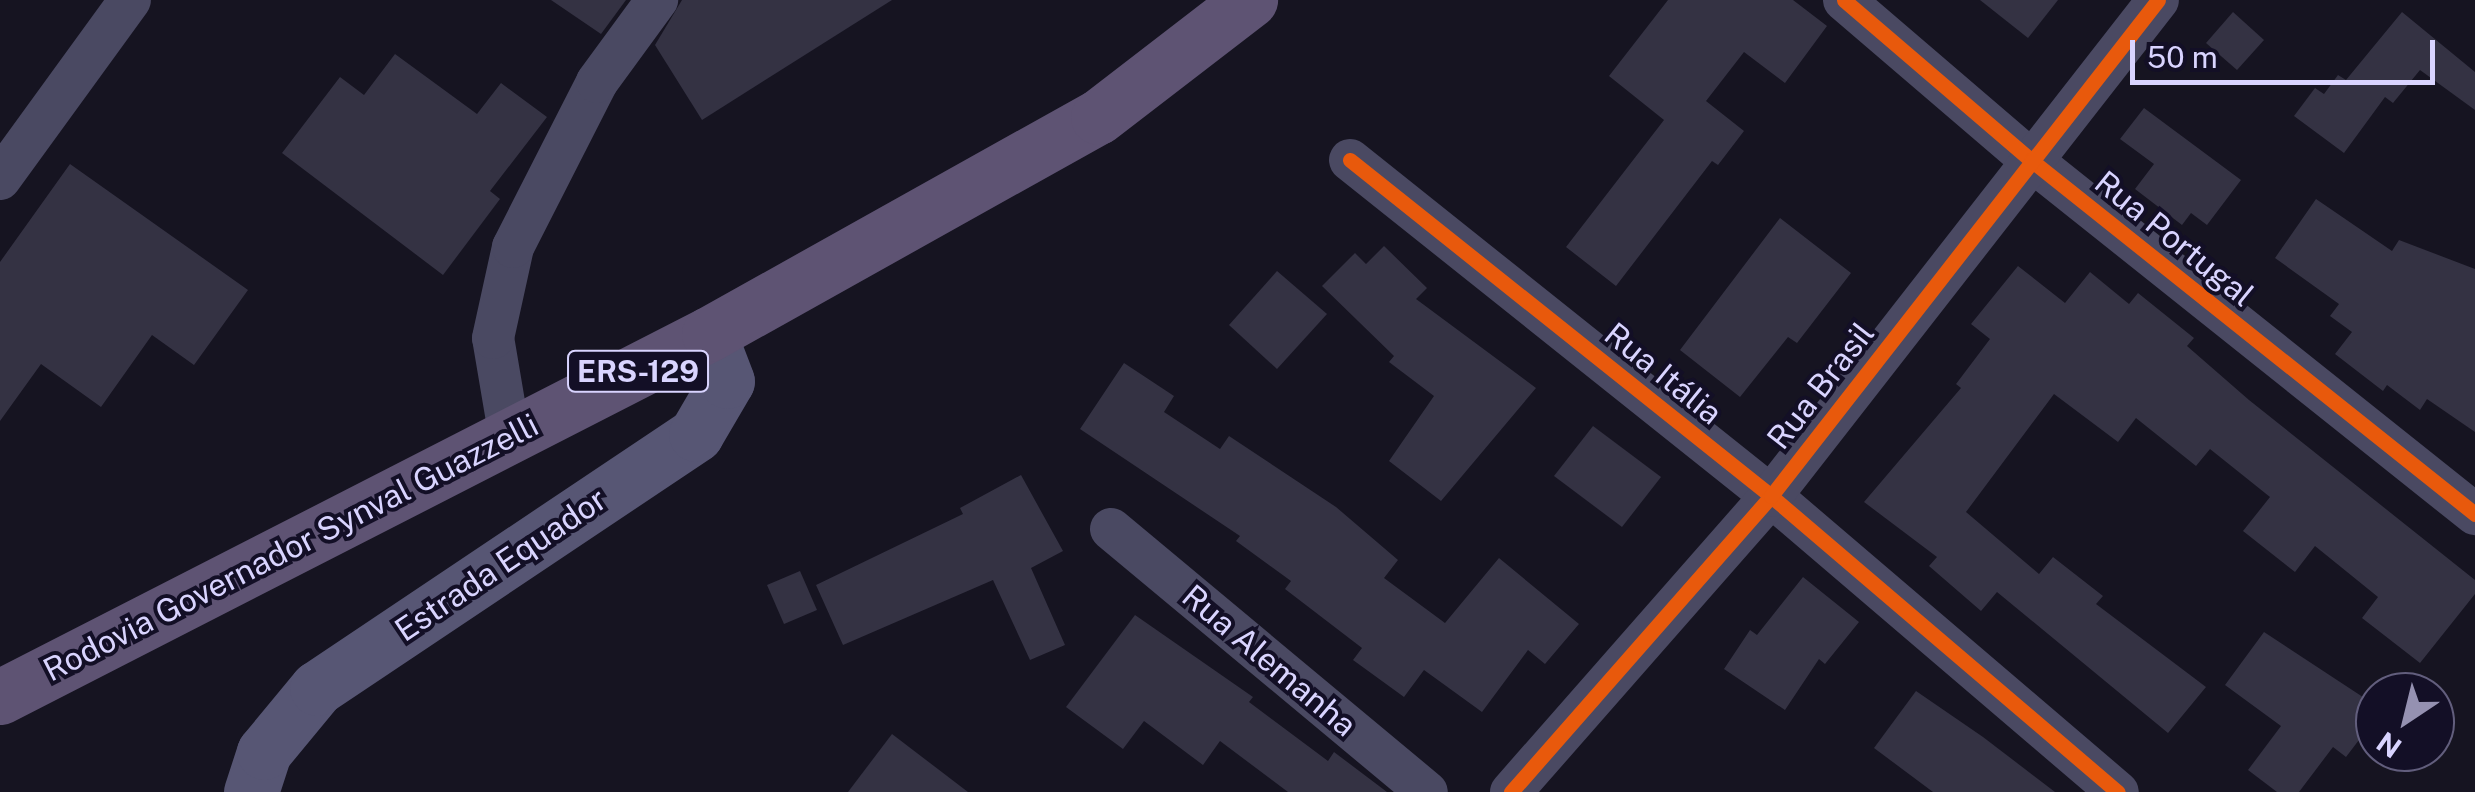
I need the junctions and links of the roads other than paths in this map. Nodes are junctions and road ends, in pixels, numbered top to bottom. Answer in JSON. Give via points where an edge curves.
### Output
{"nodes":[{"id":1,"x":130,"y":0,"type":"edge"},
{"id":2,"x":657,"y":0,"type":"edge"},
{"id":3,"x":1250,"y":0,"type":"edge"},
{"id":4,"x":1844,"y":0,"type":"edge"},
{"id":5,"x":2158,"y":0,"type":"edge"},
{"id":6,"x":1350,"y":160,"type":"dead end"},
{"id":7,"x":2030,"y":160,"type":"junction"},
{"id":8,"x":0,"y":179,"type":"edge"},
{"id":9,"x":709,"y":334,"type":"junction"},
{"id":10,"x":510,"y":438,"type":"junction"},
{"id":11,"x":1772,"y":496,"type":"junction"},
{"id":12,"x":2475,"y":514,"type":"edge"},
{"id":13,"x":1111,"y":529,"type":"dead end"},
{"id":14,"x":0,"y":696,"type":"edge"},
{"id":15,"x":251,"y":792,"type":"edge"},
{"id":16,"x":1427,"y":792,"type":"edge"},
{"id":17,"x":1510,"y":792,"type":"edge"},
{"id":18,"x":2118,"y":792,"type":"edge"}],
"edges":[{"from":1,"to":8,"type":"street"},
{"from":2,"to":10,"type":"street","via":[[597,82],[513,247],[493,338]]},
{"from":3,"to":9,"type":"main road","name":"Rodovia Governador Synval Guazzelli","number":"ERS-129","via":[[1098,117]]},
{"from":4,"to":7,"type":"street","name":"Rua Portugal"},
{"from":5,"to":7,"type":"street","name":"Rua Brasil"},
{"from":6,"to":11,"type":"street","name":"Rua Itália"},
{"from":7,"to":11,"type":"street","name":"Rua Brasil"},
{"from":7,"to":12,"type":"street","name":"Rua Portugal"},
{"from":9,"to":10,"type":"main road","name":"Rodovia Governador Synval Guazzelli","number":"ERS-129"},
{"from":9,"to":15,"type":"street","name":"Estrada Equador","via":[[727,381],[696,434],[317,688],[264,752]]},
{"from":10,"to":14,"type":"main road","name":"Rodovia Governador Synval Guazzelli","number":"ERS-129"},
{"from":11,"to":17,"type":"street","name":"Rua Brasil"},
{"from":11,"to":18,"type":"street","name":"Rua Itália"},
{"from":13,"to":16,"type":"street","name":"Rua Alemanha"}]}
